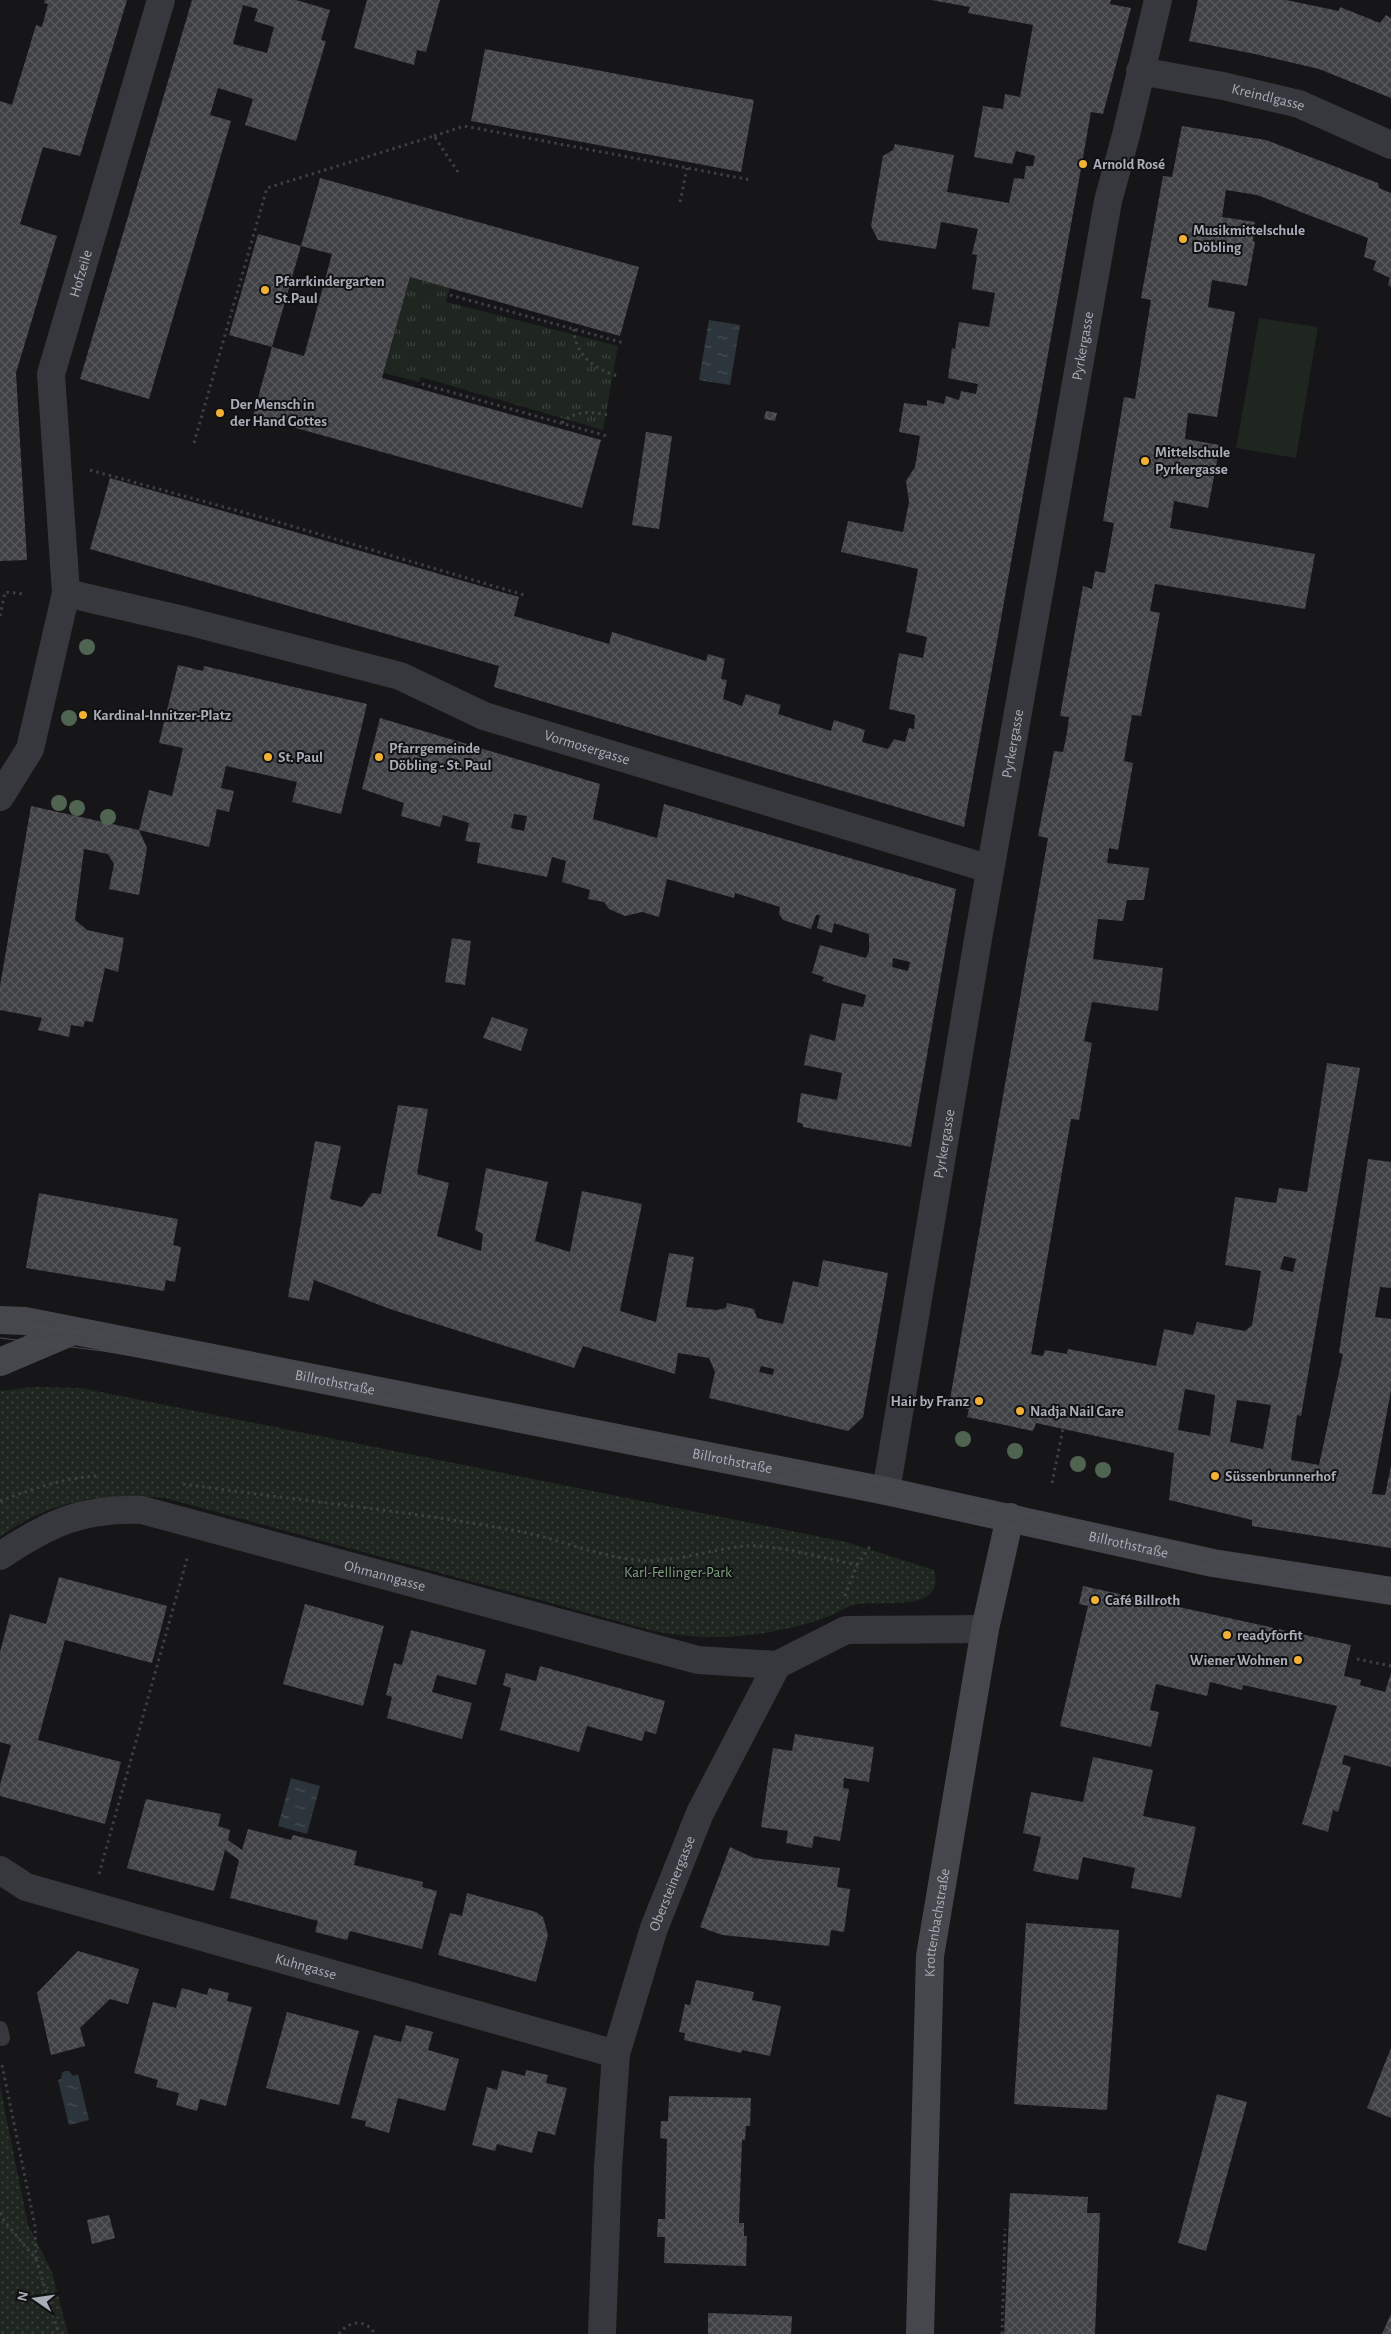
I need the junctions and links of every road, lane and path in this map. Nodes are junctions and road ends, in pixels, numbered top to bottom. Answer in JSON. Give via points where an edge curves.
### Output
{"nodes":[{"id":1,"x":161,"y":0,"type":"edge"},
{"id":2,"x":1158,"y":0,"type":"edge"},
{"id":3,"x":1140,"y":71,"type":"junction"},
{"id":4,"x":434,"y":136,"type":"junction"},
{"id":5,"x":1391,"y":145,"type":"edge"},
{"id":6,"x":687,"y":168,"type":"junction"},
{"id":7,"x":458,"y":172,"type":"dead end"},
{"id":8,"x":751,"y":180,"type":"dead end"},
{"id":9,"x":680,"y":202,"type":"dead end"},
{"id":10,"x":450,"y":295,"type":"dead end"},
{"id":11,"x":574,"y":329,"type":"junction"},
{"id":12,"x":624,"y":343,"type":"dead end"},
{"id":13,"x":618,"y":376,"type":"dead end"},
{"id":14,"x":422,"y":384,"type":"dead end"},
{"id":15,"x":611,"y":416,"type":"dead end"},
{"id":16,"x":562,"y":424,"type":"junction"},
{"id":17,"x":607,"y":436,"type":"dead end"},
{"id":18,"x":194,"y":443,"type":"dead end"},
{"id":19,"x":89,"y":470,"type":"dead end"},
{"id":20,"x":66,"y":593,"type":"junction"},
{"id":21,"x":25,"y":594,"type":"dead end"},
{"id":22,"x":524,"y":595,"type":"dead end"},
{"id":23,"x":0,"y":616,"type":"edge"},
{"id":24,"x":5,"y":789,"type":"edge"},
{"id":25,"x":990,"y":869,"type":"junction"},
{"id":26,"x":0,"y":1320,"type":"edge"},
{"id":27,"x":73,"y":1331,"type":"junction"},
{"id":28,"x":0,"y":1362,"type":"edge"},
{"id":29,"x":1063,"y":1429,"type":"dead end"},
{"id":30,"x":105,"y":1476,"type":"dead end"},
{"id":31,"x":1052,"y":1483,"type":"dead end"},
{"id":32,"x":182,"y":1484,"type":"dead end"},
{"id":33,"x":886,"y":1491,"type":"junction"},
{"id":34,"x":0,"y":1501,"type":"edge"},
{"id":35,"x":1010,"y":1517,"type":"junction"},
{"id":36,"x":871,"y":1545,"type":"dead end"},
{"id":37,"x":190,"y":1547,"type":"dead end"},
{"id":38,"x":0,"y":1556,"type":"edge"},
{"id":39,"x":857,"y":1565,"type":"junction"},
{"id":40,"x":1391,"y":1591,"type":"edge"},
{"id":41,"x":843,"y":1601,"type":"dead end"},
{"id":42,"x":985,"y":1630,"type":"junction"},
{"id":43,"x":1357,"y":1659,"type":"dead end"},
{"id":44,"x":776,"y":1665,"type":"junction"},
{"id":45,"x":1391,"y":1666,"type":"edge"},
{"id":46,"x":0,"y":1870,"type":"edge"},
{"id":47,"x":96,"y":1884,"type":"dead end"},
{"id":48,"x":1,"y":2034,"type":"edge"},
{"id":49,"x":616,"y":2054,"type":"junction"},
{"id":50,"x":0,"y":2213,"type":"edge"},
{"id":51,"x":1004,"y":2229,"type":"dead end"},
{"id":52,"x":36,"y":2259,"type":"junction"},
{"id":53,"x":59,"y":2334,"type":"edge"},
{"id":54,"x":338,"y":2334,"type":"edge"},
{"id":55,"x":375,"y":2334,"type":"edge"},
{"id":56,"x":602,"y":2334,"type":"edge"},
{"id":57,"x":920,"y":2334,"type":"edge"},
{"id":58,"x":1002,"y":2334,"type":"edge"}],
"edges":[{"from":1,"to":20,"type":"street","name":"Hofzeile","via":[[51,374]]},
{"from":2,"to":3,"type":"street","name":"Pyrkergasse"},
{"from":3,"to":5,"type":"street","name":"Kreindlgasse","via":[[1299,104]]},
{"from":3,"to":25,"type":"street","name":"Pyrkergasse","via":[[1108,201]]},
{"from":4,"to":6,"type":"path","via":[[464,126]]},
{"from":4,"to":7,"type":"path"},
{"from":4,"to":18,"type":"path","via":[[266,188]]},
{"from":6,"to":8,"type":"path"},
{"from":6,"to":9,"type":"path"},
{"from":10,"to":11,"type":"path"},
{"from":11,"to":12,"type":"path"},
{"from":11,"to":13,"type":"path","via":[[575,340],[593,366]]},
{"from":14,"to":16,"type":"path"},
{"from":15,"to":16,"type":"path","via":[[580,414]]},
{"from":16,"to":17,"type":"path"},
{"from":19,"to":22,"type":"path"},
{"from":20,"to":24,"type":"street","via":[[30,749]]},
{"from":20,"to":25,"type":"street","name":"Vormosergasse","via":[[400,676],[484,716]]},
{"from":21,"to":23,"type":"path","via":[[5,592]]},
{"from":25,"to":33,"type":"street","name":"Pyrkergasse"},
{"from":26,"to":27,"type":"main road","name":"Billrothstraße","via":[[25,1321]]},
{"from":27,"to":28,"type":"main road"},
{"from":27,"to":33,"type":"main road","name":"Billrothstraße"},
{"from":29,"to":31,"type":"path"},
{"from":30,"to":34,"type":"path","via":[[72,1479]]},
{"from":32,"to":39,"type":"path","via":[[514,1530],[598,1554],[640,1560],[762,1546]]},
{"from":33,"to":35,"type":"main road","name":"Billrothstraße"},
{"from":35,"to":40,"type":"main road","name":"Billrothstraße","via":[[1213,1563]]},
{"from":35,"to":42,"type":"main road","name":"Krottenbachstraße"},
{"from":36,"to":39,"type":"path"},
{"from":37,"to":47,"type":"path"},
{"from":38,"to":44,"type":"street","name":"Ohmanngasse","via":[[51,1526],[83,1514],[102,1510],[142,1510],[698,1660]]},
{"from":39,"to":41,"type":"path"},
{"from":42,"to":44,"type":"street","via":[[846,1630]]},
{"from":42,"to":57,"type":"main road","name":"Krottenbachstraße","via":[[930,1956]]},
{"from":43,"to":45,"type":"path"},
{"from":44,"to":49,"type":"street","name":"Obersteinergasse","via":[[700,1813],[654,1928]]},
{"from":46,"to":49,"type":"street","name":"Kuhngasse","via":[[26,1887]]},
{"from":48,"to":52,"type":"path","via":[[2,2065],[35,2226]]},
{"from":49,"to":56,"type":"street","name":"Obersteinergasse"},
{"from":50,"to":52,"type":"path"},
{"from":51,"to":58,"type":"path"},
{"from":52,"to":53,"type":"path"},
{"from":54,"to":55,"type":"path","via":[[348,2324],[355,2323],[368,2326]]}]}
